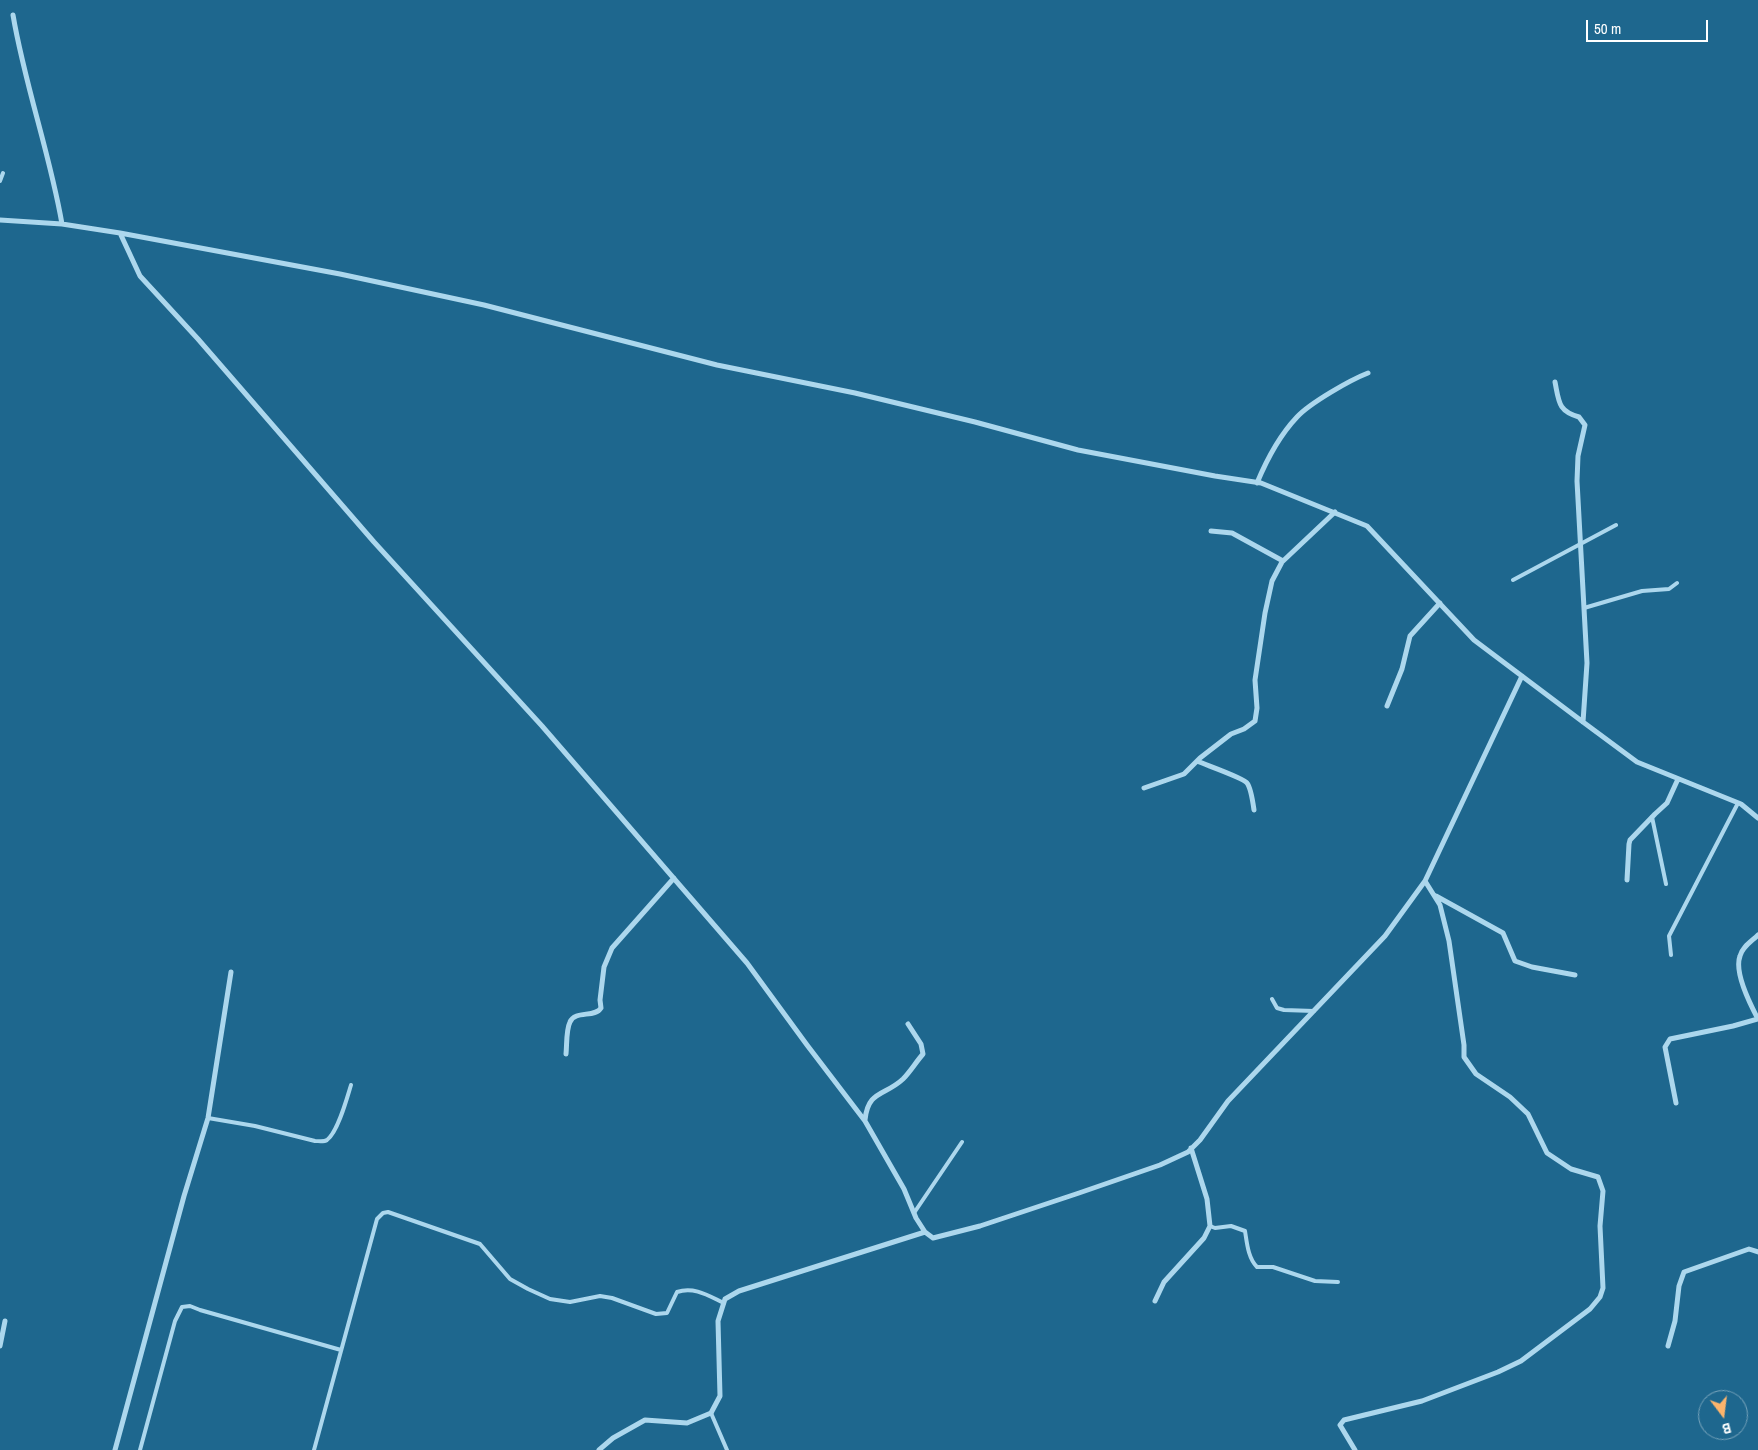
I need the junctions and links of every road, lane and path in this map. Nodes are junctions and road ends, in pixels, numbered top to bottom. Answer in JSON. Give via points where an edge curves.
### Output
{"nodes":[{"id":1,"x":13,"y":15,"type":"dead end"},
{"id":2,"x":3,"y":173,"type":"dead end"},
{"id":3,"x":0,"y":180,"type":"edge"},
{"id":4,"x":0,"y":220,"type":"edge"},
{"id":5,"x":62,"y":224,"type":"junction"},
{"id":6,"x":120,"y":233,"type":"junction"},
{"id":7,"x":1368,"y":373,"type":"dead end"},
{"id":8,"x":1555,"y":382,"type":"dead end"},
{"id":9,"x":1257,"y":482,"type":"junction"},
{"id":10,"x":1335,"y":512,"type":"junction"},
{"id":11,"x":1616,"y":525,"type":"dead end"},
{"id":12,"x":1211,"y":532,"type":"dead end"},
{"id":13,"x":1580,"y":544,"type":"junction"},
{"id":14,"x":1283,"y":561,"type":"junction"},
{"id":15,"x":1513,"y":580,"type":"dead end"},
{"id":16,"x":1676,"y":583,"type":"dead end"},
{"id":17,"x":1440,"y":603,"type":"junction"},
{"id":18,"x":1584,"y":608,"type":"junction"},
{"id":19,"x":1522,"y":676,"type":"junction"},
{"id":20,"x":1387,"y":706,"type":"dead end"},
{"id":21,"x":1583,"y":722,"type":"junction"},
{"id":22,"x":1197,"y":761,"type":"junction"},
{"id":23,"x":1678,"y":779,"type":"junction"},
{"id":24,"x":1144,"y":788,"type":"dead end"},
{"id":25,"x":1738,"y":803,"type":"junction"},
{"id":26,"x":1254,"y":810,"type":"dead end"},
{"id":27,"x":1652,"y":817,"type":"junction"},
{"id":28,"x":1758,"y":818,"type":"edge"},
{"id":29,"x":674,"y":878,"type":"junction"},
{"id":30,"x":1627,"y":880,"type":"dead end"},
{"id":31,"x":1424,"y":882,"type":"junction"},
{"id":32,"x":1666,"y":884,"type":"dead end"},
{"id":33,"x":1434,"y":895,"type":"junction"},
{"id":34,"x":1758,"y":935,"type":"edge"},
{"id":35,"x":1671,"y":955,"type":"dead end"},
{"id":36,"x":230,"y":972,"type":"dead end"},
{"id":37,"x":1575,"y":975,"type":"dead end"},
{"id":38,"x":1272,"y":999,"type":"dead end"},
{"id":39,"x":1314,"y":1011,"type":"junction"},
{"id":40,"x":1758,"y":1019,"type":"edge"},
{"id":41,"x":908,"y":1024,"type":"dead end"},
{"id":42,"x":566,"y":1054,"type":"dead end"},
{"id":43,"x":351,"y":1085,"type":"dead end"},
{"id":44,"x":1676,"y":1103,"type":"dead end"},
{"id":45,"x":208,"y":1118,"type":"junction"},
{"id":46,"x":865,"y":1121,"type":"junction"},
{"id":47,"x":962,"y":1142,"type":"dead end"},
{"id":48,"x":1191,"y":1148,"type":"junction"},
{"id":49,"x":914,"y":1212,"type":"junction"},
{"id":50,"x":1210,"y":1226,"type":"junction"},
{"id":51,"x":925,"y":1232,"type":"junction"},
{"id":52,"x":1758,"y":1252,"type":"edge"},
{"id":53,"x":1338,"y":1282,"type":"dead end"},
{"id":54,"x":1155,"y":1300,"type":"dead end"},
{"id":55,"x":724,"y":1303,"type":"junction"},
{"id":56,"x":6,"y":1321,"type":"dead end"},
{"id":57,"x":0,"y":1346,"type":"edge"},
{"id":58,"x":1668,"y":1346,"type":"dead end"},
{"id":59,"x":341,"y":1350,"type":"junction"},
{"id":60,"x":711,"y":1413,"type":"junction"},
{"id":61,"x":115,"y":1450,"type":"edge"},
{"id":62,"x":140,"y":1450,"type":"edge"},
{"id":63,"x":314,"y":1450,"type":"edge"},
{"id":64,"x":599,"y":1450,"type":"edge"},
{"id":65,"x":727,"y":1450,"type":"edge"},
{"id":66,"x":1355,"y":1450,"type":"edge"}],
"edges":[{"from":1,"to":5,"type":"street"},
{"from":2,"to":3,"type":"lane"},
{"from":4,"to":5,"type":"street"},
{"from":5,"to":6,"type":"street"},
{"from":6,"to":9,"type":"street","via":[[484,304],[717,365],[855,393],[1078,450]]},
{"from":6,"to":29,"type":"street","via":[[140,276]]},
{"from":7,"to":9,"type":"street","via":[[1298,416],[1278,441]]},
{"from":8,"to":13,"type":"street","via":[[1560,406],[1568,414],[1579,417],[1585,425],[1578,456]]},
{"from":9,"to":10,"type":"street"},
{"from":10,"to":14,"type":"street"},
{"from":10,"to":17,"type":"street","via":[[1367,526]]},
{"from":11,"to":13,"type":"lane"},
{"from":12,"to":14,"type":"street","via":[[1232,533]]},
{"from":13,"to":15,"type":"lane"},
{"from":13,"to":18,"type":"street"},
{"from":14,"to":22,"type":"street","via":[[1272,580],[1265,614],[1255,680],[1255,722],[1231,734]]},
{"from":16,"to":18,"type":"lane","via":[[1669,589],[1642,591]]},
{"from":17,"to":19,"type":"street","via":[[1474,640]]},
{"from":17,"to":20,"type":"street","via":[[1410,636],[1402,669]]},
{"from":18,"to":21,"type":"street","via":[[1587,663]]},
{"from":19,"to":21,"type":"street"},
{"from":19,"to":31,"type":"street"},
{"from":21,"to":23,"type":"street","via":[[1637,762]]},
{"from":22,"to":24,"type":"street","via":[[1184,774]]},
{"from":22,"to":26,"type":"street","via":[[1247,783]]},
{"from":23,"to":25,"type":"street"},
{"from":23,"to":27,"type":"street","via":[[1668,803]]},
{"from":25,"to":28,"type":"street"},
{"from":25,"to":35,"type":"lane","via":[[1669,936]]},
{"from":27,"to":30,"type":"street","via":[[1628,844]]},
{"from":27,"to":32,"type":"lane"},
{"from":29,"to":42,"type":"street","via":[[612,948],[604,967],[601,1008],[574,1017],[570,1022]]},
{"from":29,"to":46,"type":"street","via":[[747,963]]},
{"from":31,"to":33,"type":"street"},
{"from":31,"to":39,"type":"street","via":[[1385,936]]},
{"from":33,"to":37,"type":"street","via":[[1503,933],[1515,961]]},
{"from":33,"to":66,"type":"street","via":[[1440,904],[1449,941],[1464,1057],[1476,1074],[1528,1114],[1546,1153],[1571,1169],[1598,1177],[1603,1191],[1600,1226],[1603,1288],[1600,1298],[1590,1308],[1520,1361],[1422,1401],[1344,1420],[1340,1425]]},
{"from":34,"to":40,"type":"street","via":[[1739,956],[1739,975]]},
{"from":36,"to":45,"type":"street"},
{"from":38,"to":39,"type":"lane","via":[[1277,1008],[1284,1010]]},
{"from":39,"to":48,"type":"street","via":[[1228,1101]]},
{"from":40,"to":44,"type":"street","via":[[1670,1039],[1665,1047]]},
{"from":41,"to":46,"type":"street","via":[[921,1044],[923,1054],[902,1080],[875,1096],[866,1107]]},
{"from":43,"to":45,"type":"lane","via":[[335,1131],[324,1141],[315,1142]]},
{"from":45,"to":61,"type":"street"},
{"from":46,"to":49,"type":"street"},
{"from":47,"to":49,"type":"lane"},
{"from":48,"to":50,"type":"street","via":[[1207,1199]]},
{"from":48,"to":51,"type":"street","via":[[1160,1165],[980,1226],[933,1238]]},
{"from":49,"to":51,"type":"street"},
{"from":50,"to":53,"type":"lane","via":[[1231,1226],[1246,1231],[1248,1250],[1252,1263],[1257,1267],[1273,1267],[1315,1280]]},
{"from":50,"to":54,"type":"street","via":[[1204,1238],[1164,1282]]},
{"from":51,"to":55,"type":"street","via":[[739,1291]]},
{"from":52,"to":58,"type":"street","via":[[1749,1249],[1684,1272]]},
{"from":55,"to":59,"type":"lane","via":[[685,1289],[677,1292],[663,1315],[600,1296],[570,1302],[550,1299],[510,1279],[480,1244],[388,1212],[376,1219]]},
{"from":55,"to":60,"type":"street","via":[[718,1321],[720,1396]]},
{"from":56,"to":57,"type":"street"},
{"from":59,"to":62,"type":"lane","via":[[190,1306],[182,1307],[175,1321]]},
{"from":59,"to":63,"type":"lane"},
{"from":60,"to":64,"type":"street","via":[[687,1423],[645,1420]]},
{"from":60,"to":65,"type":"lane"}]}
